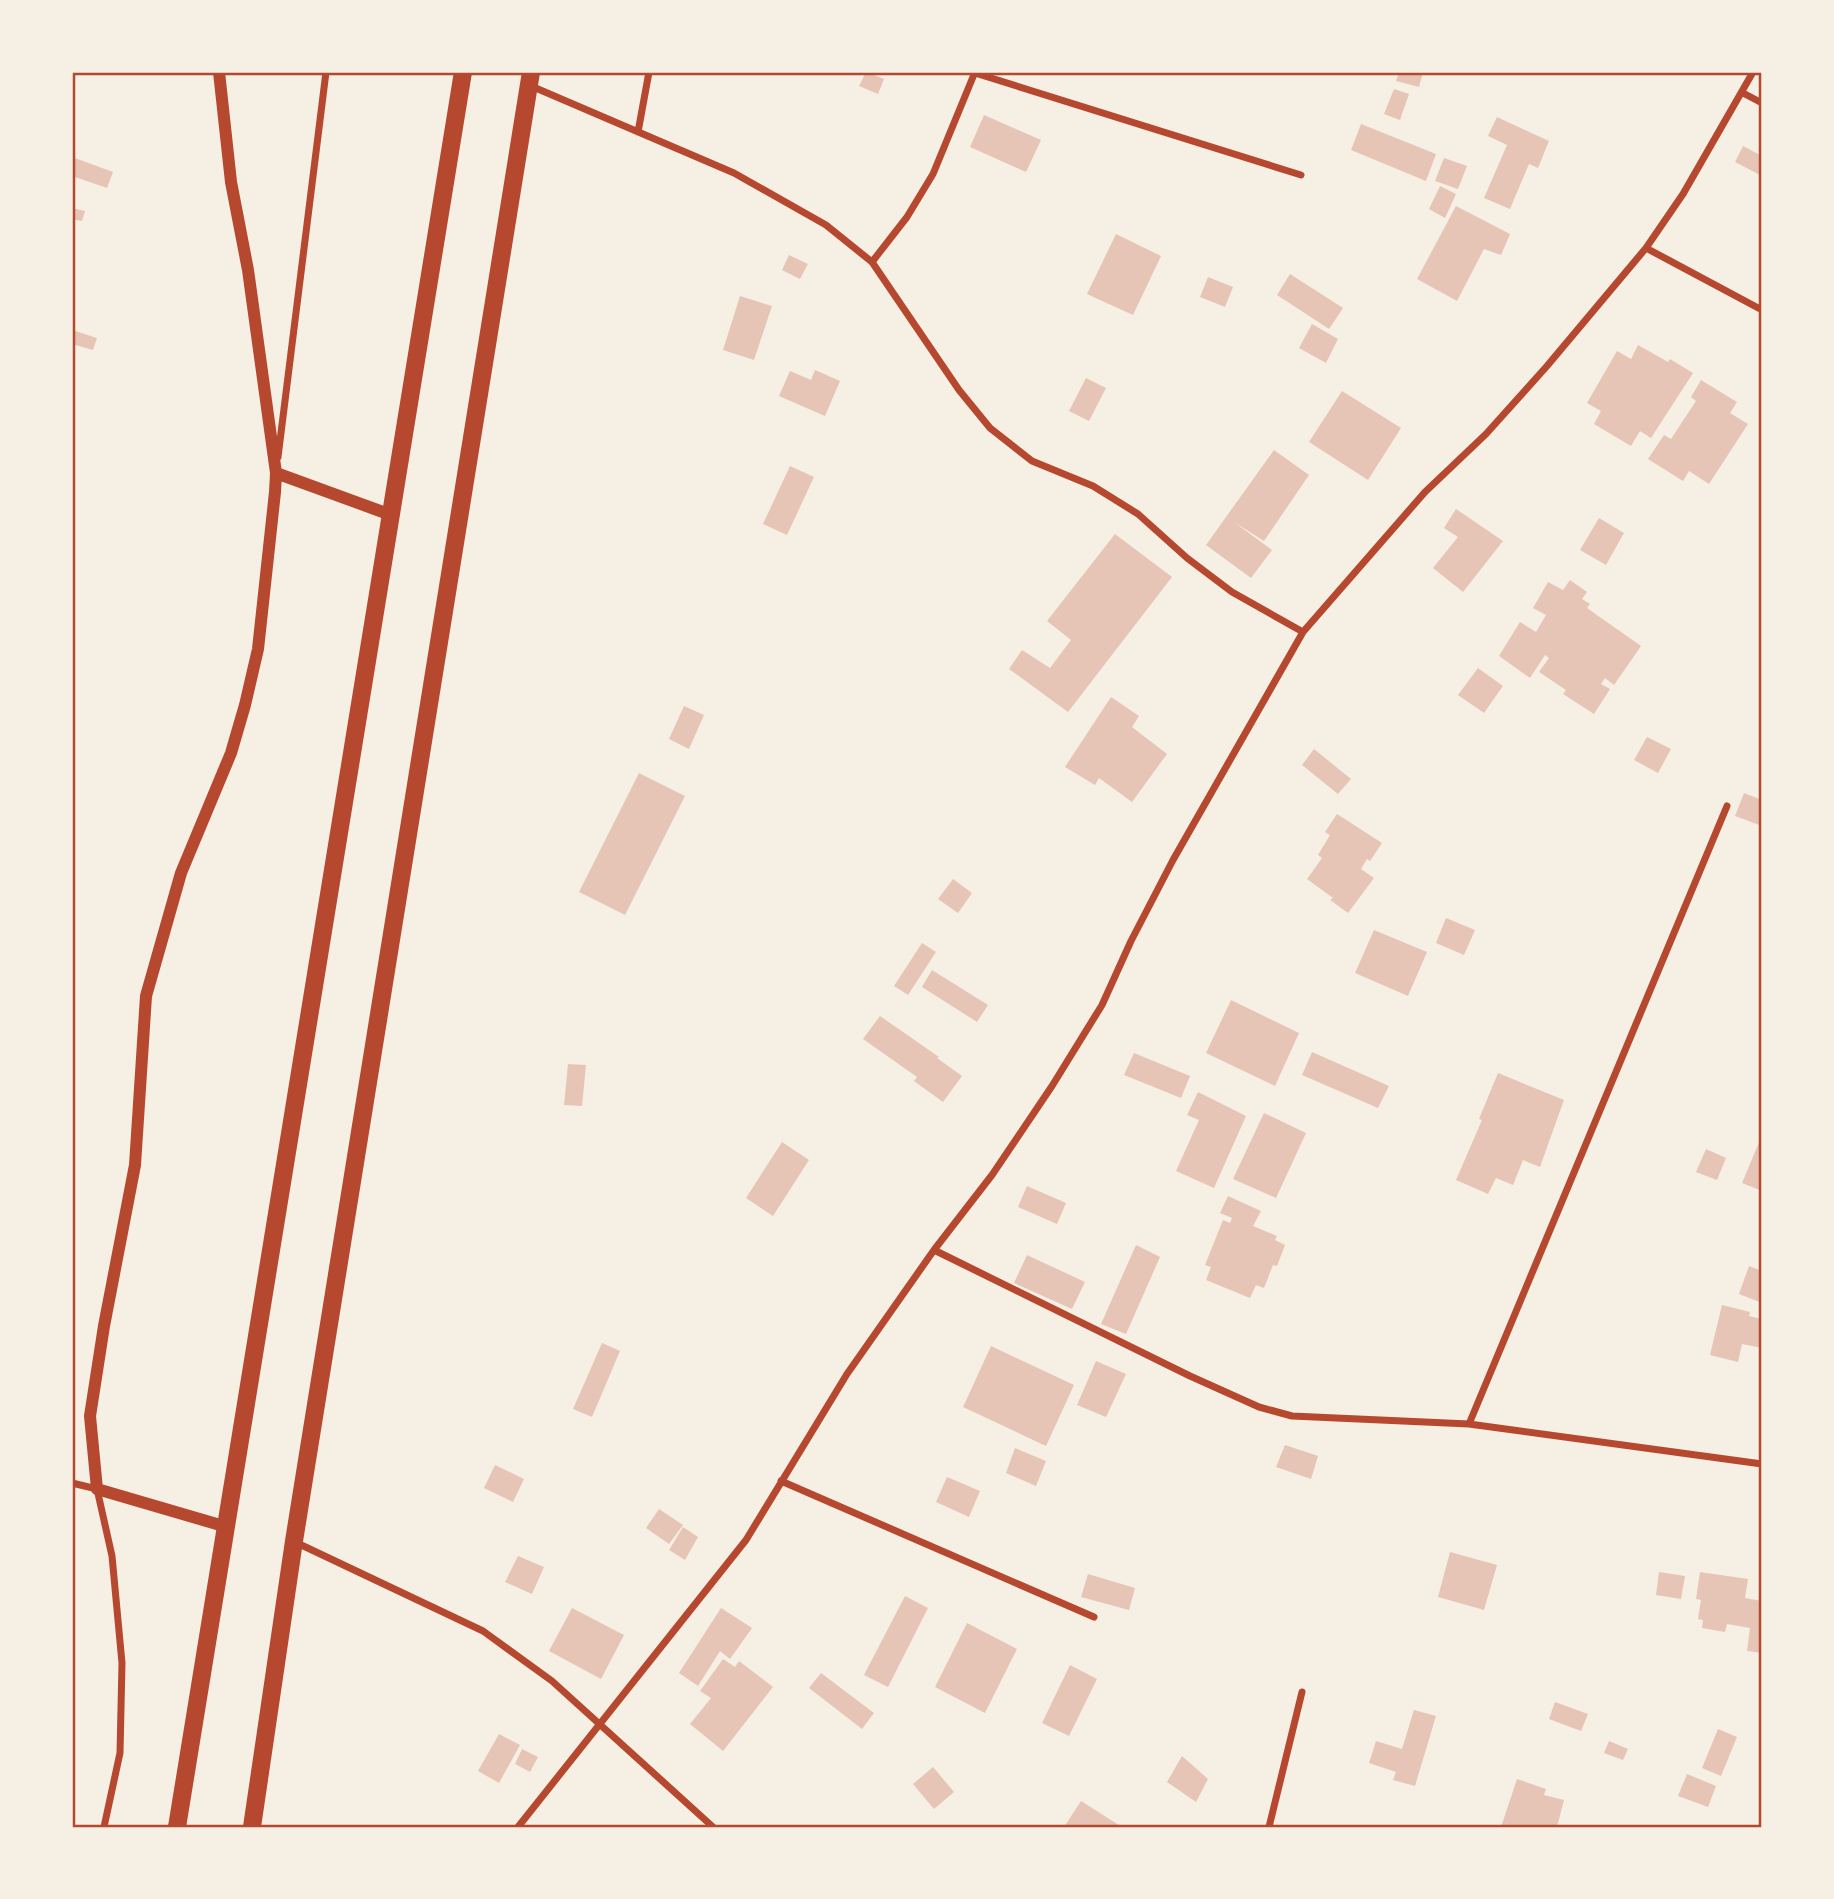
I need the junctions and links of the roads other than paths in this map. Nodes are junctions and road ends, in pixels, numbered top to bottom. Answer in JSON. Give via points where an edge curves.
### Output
{"nodes":[{"id":1,"x":219,"y":72,"type":"edge"},
{"id":2,"x":326,"y":72,"type":"edge"},
{"id":3,"x":463,"y":72,"type":"edge"},
{"id":4,"x":649,"y":72,"type":"edge"},
{"id":5,"x":975,"y":72,"type":"edge"},
{"id":6,"x":1753,"y":72,"type":"edge"},
{"id":7,"x":530,"y":79,"type":"edge"},
{"id":8,"x":1743,"y":93,"type":"junction"},
{"id":9,"x":1762,"y":103,"type":"edge"},
{"id":10,"x":638,"y":132,"type":"junction"},
{"id":11,"x":1301,"y":175,"type":"dead end"},
{"id":12,"x":1646,"y":248,"type":"junction"},
{"id":13,"x":872,"y":262,"type":"junction"},
{"id":14,"x":1762,"y":310,"type":"edge"},
{"id":15,"x":276,"y":473,"type":"junction"},
{"id":16,"x":391,"y":515,"type":"junction"},
{"id":17,"x":1303,"y":632,"type":"junction"},
{"id":18,"x":1727,"y":806,"type":"dead end"},
{"id":19,"x":934,"y":1250,"type":"junction"},
{"id":20,"x":1469,"y":1424,"type":"junction"},
{"id":21,"x":1762,"y":1464,"type":"edge"},
{"id":22,"x":781,"y":1481,"type":"junction"},
{"id":23,"x":72,"y":1483,"type":"edge"},
{"id":24,"x":97,"y":1489,"type":"junction"},
{"id":25,"x":227,"y":1527,"type":"junction"},
{"id":26,"x":294,"y":1541,"type":"junction"},
{"id":27,"x":1094,"y":1617,"type":"dead end"},
{"id":28,"x":1302,"y":1692,"type":"dead end"},
{"id":29,"x":600,"y":1726,"type":"junction"},
{"id":30,"x":104,"y":1827,"type":"edge"},
{"id":31,"x":177,"y":1827,"type":"edge"},
{"id":32,"x":252,"y":1827,"type":"edge"},
{"id":33,"x":518,"y":1827,"type":"edge"},
{"id":34,"x":713,"y":1827,"type":"edge"},
{"id":35,"x":1269,"y":1827,"type":"edge"}],
"edges":[{"from":1,"to":15,"type":"street","via":[[231,182]]},
{"from":2,"to":15,"type":"street"},
{"from":3,"to":16,"type":"main road"},
{"from":4,"to":10,"type":"street"},
{"from":5,"to":11,"type":"street"},
{"from":5,"to":13,"type":"street","via":[[933,174]]},
{"from":6,"to":8,"type":"street"},
{"from":7,"to":10,"type":"street"},
{"from":7,"to":26,"type":"main road"},
{"from":8,"to":9,"type":"street"},
{"from":8,"to":12,"type":"street"},
{"from":10,"to":13,"type":"street","via":[[734,173],[826,225]]},
{"from":12,"to":14,"type":"street"},
{"from":12,"to":17,"type":"street","via":[[1547,366],[1425,492]]},
{"from":13,"to":17,"type":"street","via":[[990,428],[1032,461],[1093,486],[1138,514],[1233,592]]},
{"from":15,"to":16,"type":"street"},
{"from":15,"to":24,"type":"street","via":[[258,649],[245,705],[231,752],[181,873],[146,996],[135,1166],[90,1416]]},
{"from":16,"to":25,"type":"main road"},
{"from":17,"to":19,"type":"street","via":[[1173,860],[1102,1005],[992,1175]]},
{"from":18,"to":20,"type":"street"},
{"from":19,"to":20,"type":"street","via":[[1259,1407],[1292,1416]]},
{"from":19,"to":22,"type":"street","via":[[847,1374]]},
{"from":20,"to":21,"type":"street"},
{"from":22,"to":27,"type":"street"},
{"from":22,"to":29,"type":"street","via":[[746,1540]]},
{"from":23,"to":24,"type":"street"},
{"from":24,"to":25,"type":"street"},
{"from":24,"to":30,"type":"street","via":[[112,1556],[122,1664],[120,1753]]},
{"from":25,"to":31,"type":"main road"},
{"from":26,"to":29,"type":"street","via":[[484,1631],[552,1681]]},
{"from":26,"to":32,"type":"main road"},
{"from":28,"to":35,"type":"street"},
{"from":29,"to":33,"type":"street"},
{"from":29,"to":34,"type":"street"}]}
